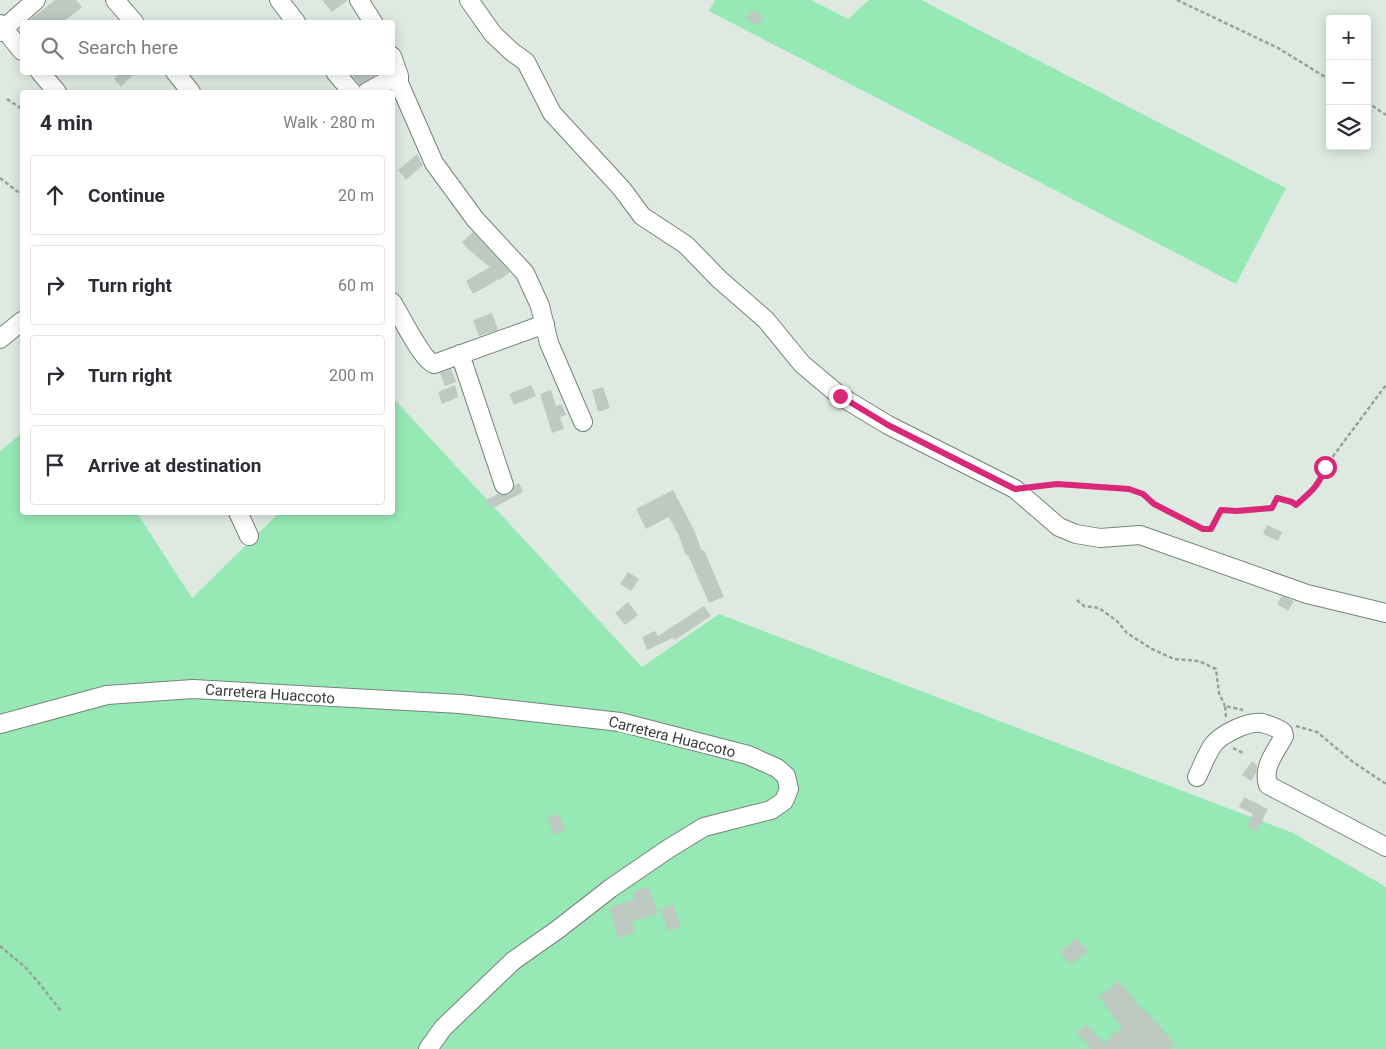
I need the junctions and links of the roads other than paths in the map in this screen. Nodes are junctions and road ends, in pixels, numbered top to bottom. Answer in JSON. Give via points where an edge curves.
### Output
{"nodes":[{"id":1,"x":36,"y":0,"type":"edge"},
{"id":2,"x":115,"y":0,"type":"edge"},
{"id":3,"x":279,"y":0,"type":"edge"},
{"id":4,"x":360,"y":0,"type":"edge"},
{"id":5,"x":469,"y":0,"type":"edge"},
{"id":6,"x":132,"y":20,"type":"edge"},
{"id":7,"x":294,"y":20,"type":"edge"},
{"id":8,"x":372,"y":20,"type":"edge"},
{"id":9,"x":1,"y":28,"type":"edge"},
{"id":10,"x":20,"y":49,"type":"edge"},
{"id":11,"x":395,"y":65,"type":"edge"},
{"id":12,"x":43,"y":75,"type":"edge"},
{"id":13,"x":177,"y":75,"type":"edge"},
{"id":14,"x":337,"y":75,"type":"edge"},
{"id":15,"x":399,"y":83,"type":"junction"},
{"id":16,"x":55,"y":90,"type":"edge"},
{"id":17,"x":189,"y":90,"type":"edge"},
{"id":18,"x":350,"y":90,"type":"edge"},
{"id":19,"x":371,"y":90,"type":"edge"},
{"id":20,"x":395,"y":307,"type":"edge"},
{"id":21,"x":20,"y":323,"type":"edge"},
{"id":22,"x":545,"y":324,"type":"junction"},
{"id":23,"x":0,"y":338,"type":"edge"},
{"id":24,"x":460,"y":354,"type":"junction"},
{"id":25,"x":583,"y":422,"type":"dead end"},
{"id":26,"x":504,"y":485,"type":"dead end"},
{"id":27,"x":239,"y":515,"type":"edge"},
{"id":28,"x":249,"y":536,"type":"dead end"},
{"id":29,"x":1386,"y":613,"type":"edge"},
{"id":30,"x":0,"y":724,"type":"edge"},
{"id":31,"x":1197,"y":777,"type":"dead end"},
{"id":32,"x":1386,"y":846,"type":"edge"},
{"id":33,"x":428,"y":1049,"type":"edge"}],
"edges":[{"from":1,"to":9,"type":"street"},
{"from":2,"to":6,"type":"street"},
{"from":3,"to":7,"type":"street"},
{"from":4,"to":8,"type":"street"},
{"from":5,"to":29,"type":"street","via":[[493,34],[526,62],[552,113],[622,189],[642,216],[686,245],[766,320],[802,364],[840,396],[888,425],[1015,489],[1059,527],[1076,534],[1100,538],[1140,535],[1307,594]]},
{"from":9,"to":10,"type":"street"},
{"from":11,"to":15,"type":"street"},
{"from":12,"to":16,"type":"street"},
{"from":13,"to":17,"type":"street"},
{"from":14,"to":18,"type":"street"},
{"from":15,"to":19,"type":"street","via":[[389,80]]},
{"from":15,"to":22,"type":"street","via":[[434,163],[476,219],[525,273]]},
{"from":20,"to":24,"type":"street","via":[[428,362],[434,364]]},
{"from":21,"to":23,"type":"street"},
{"from":22,"to":24,"type":"street"},
{"from":22,"to":25,"type":"street","via":[[549,343]]},
{"from":24,"to":26,"type":"street"},
{"from":27,"to":28,"type":"street"},
{"from":30,"to":33,"type":"street","name":"Carretera Huaccoto","via":[[107,695],[193,689],[460,704],[620,722],[748,755],[777,768],[786,776],[790,789],[784,801],[771,810],[704,827],[611,888],[514,961],[443,1028]]},
{"from":31,"to":32,"type":"street","via":[[1214,744],[1240,727],[1260,723],[1283,732],[1284,736],[1267,767],[1268,784]]}]}
